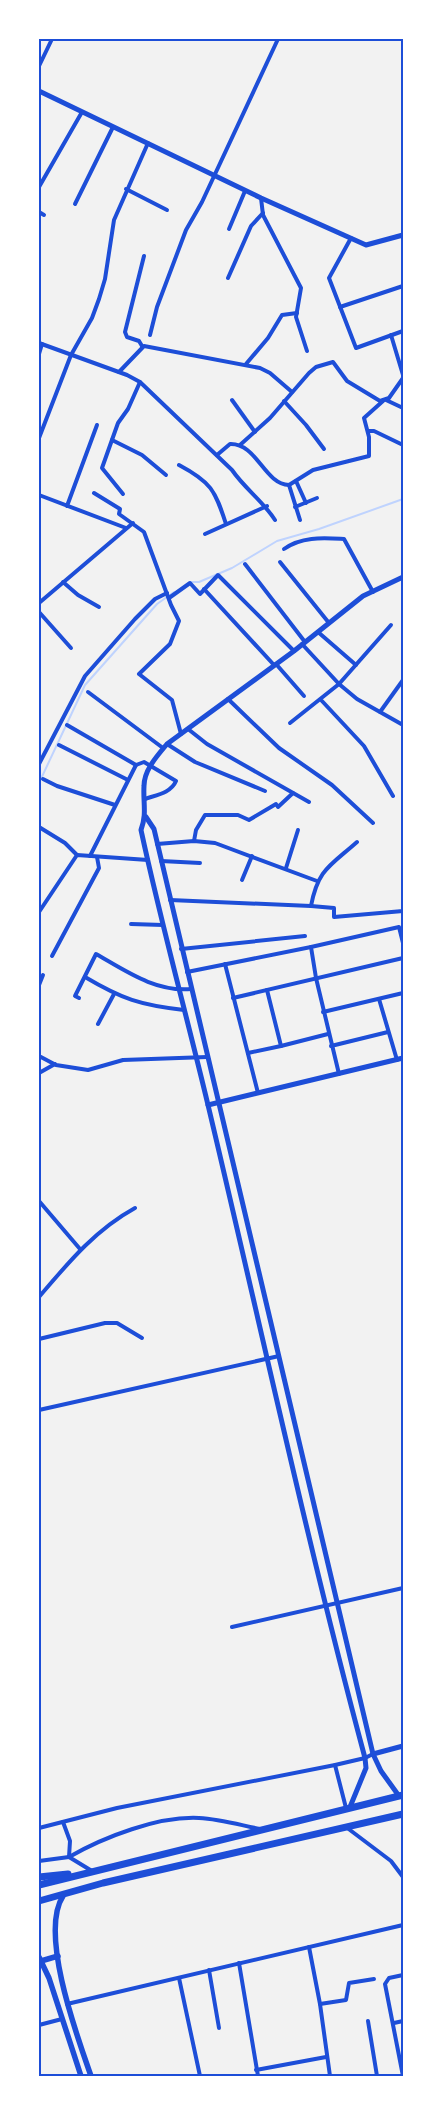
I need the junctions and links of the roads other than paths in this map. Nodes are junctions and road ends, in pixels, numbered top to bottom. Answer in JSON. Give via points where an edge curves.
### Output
{"nodes":[{"id":1,"x":52,"y":39,"type":"edge"},
{"id":2,"x":278,"y":39,"type":"edge"},
{"id":3,"x":39,"y":66,"type":"edge"},
{"id":4,"x":39,"y":91,"type":"edge"},
{"id":5,"x":82,"y":112,"type":"junction"},
{"id":6,"x":113,"y":127,"type":"junction"},
{"id":7,"x":148,"y":143,"type":"junction"},
{"id":8,"x":214,"y":175,"type":"junction"},
{"id":9,"x":39,"y":187,"type":"edge"},
{"id":10,"x":126,"y":189,"type":"junction"},
{"id":11,"x":245,"y":191,"type":"junction"},
{"id":12,"x":261,"y":198,"type":"junction"},
{"id":13,"x":75,"y":204,"type":"dead end"},
{"id":14,"x":168,"y":210,"type":"dead end"},
{"id":15,"x":39,"y":212,"type":"edge"},
{"id":16,"x":263,"y":213,"type":"junction"},
{"id":17,"x":44,"y":215,"type":"dead end"},
{"id":18,"x":229,"y":228,"type":"dead end"},
{"id":19,"x":403,"y":235,"type":"edge"},
{"id":20,"x":351,"y":238,"type":"junction"},
{"id":21,"x":144,"y":256,"type":"dead end"},
{"id":22,"x":228,"y":278,"type":"dead end"},
{"id":23,"x":403,"y":286,"type":"edge"},
{"id":24,"x":340,"y":307,"type":"junction"},
{"id":25,"x":297,"y":313,"type":"junction"},
{"id":26,"x":403,"y":331,"type":"edge"},
{"id":27,"x":392,"y":335,"type":"junction"},
{"id":28,"x":150,"y":336,"type":"dead end"},
{"id":29,"x":41,"y":343,"type":"edge"},
{"id":30,"x":142,"y":346,"type":"junction"},
{"id":31,"x":307,"y":351,"type":"dead end"},
{"id":32,"x":39,"y":354,"type":"edge"},
{"id":33,"x":71,"y":355,"type":"junction"},
{"id":34,"x":246,"y":364,"type":"junction"},
{"id":35,"x":119,"y":372,"type":"junction"},
{"id":36,"x":403,"y":376,"type":"edge"},
{"id":37,"x":140,"y":382,"type":"junction"},
{"id":38,"x":292,"y":392,"type":"junction"},
{"id":39,"x":232,"y":400,"type":"dead end"},
{"id":40,"x":384,"y":400,"type":"junction"},
{"id":41,"x":284,"y":401,"type":"junction"},
{"id":42,"x":403,"y":408,"type":"edge"},
{"id":43,"x":98,"y":425,"type":"dead end"},
{"id":44,"x":368,"y":431,"type":"junction"},
{"id":45,"x":255,"y":432,"type":"junction"},
{"id":46,"x":39,"y":438,"type":"edge"},
{"id":47,"x":112,"y":440,"type":"junction"},
{"id":48,"x":240,"y":445,"type":"junction"},
{"id":49,"x":403,"y":445,"type":"edge"},
{"id":50,"x":324,"y":449,"type":"dead end"},
{"id":51,"x":217,"y":455,"type":"junction"},
{"id":52,"x":179,"y":465,"type":"dead end"},
{"id":53,"x":166,"y":475,"type":"dead end"},
{"id":54,"x":296,"y":481,"type":"junction"},
{"id":55,"x":289,"y":485,"type":"junction"},
{"id":56,"x":94,"y":493,"type":"dead end"},
{"id":57,"x":123,"y":494,"type":"dead end"},
{"id":58,"x":39,"y":495,"type":"edge"},
{"id":59,"x":317,"y":498,"type":"dead end"},
{"id":60,"x":306,"y":502,"type":"junction"},
{"id":61,"x":67,"y":506,"type":"junction"},
{"id":62,"x":267,"y":506,"type":"junction"},
{"id":63,"x":296,"y":507,"type":"junction"},
{"id":64,"x":275,"y":520,"type":"dead end"},
{"id":65,"x":300,"y":520,"type":"dead end"},
{"id":66,"x":133,"y":523,"type":"junction"},
{"id":67,"x":226,"y":524,"type":"junction"},
{"id":68,"x":126,"y":528,"type":"junction"},
{"id":69,"x":204,"y":534,"type":"dead end"},
{"id":70,"x":284,"y":549,"type":"dead end"},
{"id":71,"x":280,"y":562,"type":"dead end"},
{"id":72,"x":245,"y":564,"type":"dead end"},
{"id":73,"x":403,"y":577,"type":"edge"},
{"id":74,"x":63,"y":582,"type":"junction"},
{"id":75,"x":204,"y":589,"type":"junction"},
{"id":76,"x":373,"y":592,"type":"junction"},
{"id":77,"x":168,"y":595,"type":"junction"},
{"id":78,"x":39,"y":603,"type":"edge"},
{"id":79,"x":99,"y":607,"type":"dead end"},
{"id":80,"x":39,"y":612,"type":"edge"},
{"id":81,"x":329,"y":623,"type":"junction"},
{"id":82,"x":391,"y":625,"type":"dead end"},
{"id":83,"x":318,"y":632,"type":"junction"},
{"id":84,"x":304,"y":643,"type":"junction"},
{"id":85,"x":71,"y":648,"type":"dead end"},
{"id":86,"x":294,"y":651,"type":"junction"},
{"id":87,"x":275,"y":664,"type":"junction"},
{"id":88,"x":356,"y":665,"type":"junction"},
{"id":89,"x":403,"y":680,"type":"edge"},
{"id":90,"x":339,"y":684,"type":"junction"},
{"id":91,"x":88,"y":692,"type":"dead end"},
{"id":92,"x":304,"y":696,"type":"dead end"},
{"id":93,"x":228,"y":699,"type":"junction"},
{"id":94,"x":322,"y":701,"type":"junction"},
{"id":95,"x":380,"y":712,"type":"junction"},
{"id":96,"x":290,"y":723,"type":"dead end"},
{"id":97,"x":67,"y":725,"type":"dead end"},
{"id":98,"x":403,"y":725,"type":"edge"},
{"id":99,"x":188,"y":728,"type":"junction"},
{"id":100,"x":181,"y":734,"type":"junction"},
{"id":101,"x":59,"y":745,"type":"dead end"},
{"id":102,"x":165,"y":746,"type":"junction"},
{"id":103,"x":39,"y":764,"type":"edge"},
{"id":104,"x":136,"y":765,"type":"junction"},
{"id":105,"x":151,"y":765,"type":"junction"},
{"id":106,"x":43,"y":779,"type":"dead end"},
{"id":107,"x":128,"y":780,"type":"junction"},
{"id":108,"x":265,"y":791,"type":"dead end"},
{"id":109,"x":293,"y":793,"type":"junction"},
{"id":110,"x":393,"y":796,"type":"dead end"},
{"id":111,"x":145,"y":799,"type":"junction"},
{"id":112,"x":309,"y":802,"type":"dead end"},
{"id":113,"x":115,"y":805,"type":"junction"},
{"id":114,"x":146,"y":817,"type":"junction"},
{"id":115,"x":374,"y":823,"type":"dead end"},
{"id":116,"x":39,"y":827,"type":"edge"},
{"id":117,"x":298,"y":830,"type":"dead end"},
{"id":118,"x":194,"y":841,"type":"junction"},
{"id":119,"x":357,"y":842,"type":"dead end"},
{"id":120,"x":157,"y":844,"type":"junction"},
{"id":121,"x":77,"y":855,"type":"junction"},
{"id":122,"x":90,"y":856,"type":"junction"},
{"id":123,"x":252,"y":856,"type":"junction"},
{"id":124,"x":97,"y":857,"type":"junction"},
{"id":125,"x":148,"y":860,"type":"junction"},
{"id":126,"x":161,"y":861,"type":"junction"},
{"id":127,"x":200,"y":863,"type":"dead end"},
{"id":128,"x":286,"y":868,"type":"junction"},
{"id":129,"x":403,"y":875,"type":"edge"},
{"id":130,"x":242,"y":880,"type":"dead end"},
{"id":131,"x":317,"y":881,"type":"junction"},
{"id":132,"x":170,"y":900,"type":"junction"},
{"id":133,"x":311,"y":906,"type":"junction"},
{"id":134,"x":39,"y":912,"type":"edge"},
{"id":135,"x":131,"y":924,"type":"dead end"},
{"id":136,"x":163,"y":925,"type":"junction"},
{"id":137,"x":305,"y":936,"type":"dead end"},
{"id":138,"x":403,"y":944,"type":"edge"},
{"id":139,"x":310,"y":947,"type":"junction"},
{"id":140,"x":181,"y":949,"type":"junction"},
{"id":141,"x":52,"y":956,"type":"dead end"},
{"id":142,"x":403,"y":958,"type":"edge"},
{"id":143,"x":225,"y":964,"type":"junction"},
{"id":144,"x":187,"y":972,"type":"junction"},
{"id":145,"x":43,"y":976,"type":"dead end"},
{"id":146,"x":85,"y":977,"type":"junction"},
{"id":147,"x":316,"y":978,"type":"junction"},
{"id":148,"x":39,"y":985,"type":"edge"},
{"id":149,"x":191,"y":988,"type":"junction"},
{"id":150,"x":178,"y":990,"type":"junction"},
{"id":151,"x":267,"y":990,"type":"junction"},
{"id":152,"x":403,"y":993,"type":"edge"},
{"id":153,"x":114,"y":994,"type":"junction"},
{"id":154,"x":79,"y":998,"type":"dead end"},
{"id":155,"x":233,"y":998,"type":"junction"},
{"id":156,"x":379,"y":999,"type":"junction"},
{"id":157,"x":184,"y":1010,"type":"junction"},
{"id":158,"x":323,"y":1012,"type":"junction"},
{"id":159,"x":98,"y":1024,"type":"dead end"},
{"id":160,"x":388,"y":1032,"type":"junction"},
{"id":161,"x":328,"y":1034,"type":"junction"},
{"id":162,"x":281,"y":1046,"type":"junction"},
{"id":163,"x":332,"y":1046,"type":"junction"},
{"id":164,"x":248,"y":1053,"type":"junction"},
{"id":165,"x":39,"y":1056,"type":"edge"},
{"id":166,"x":196,"y":1057,"type":"junction"},
{"id":167,"x":207,"y":1057,"type":"junction"},
{"id":168,"x":403,"y":1058,"type":"edge"},
{"id":169,"x":397,"y":1060,"type":"junction"},
{"id":170,"x":55,"y":1064,"type":"junction"},
{"id":171,"x":39,"y":1073,"type":"edge"},
{"id":172,"x":339,"y":1074,"type":"junction"},
{"id":173,"x":258,"y":1093,"type":"junction"},
{"id":174,"x":219,"y":1102,"type":"junction"},
{"id":175,"x":208,"y":1105,"type":"junction"},
{"id":176,"x":39,"y":1201,"type":"edge"},
{"id":177,"x":135,"y":1208,"type":"dead end"},
{"id":178,"x":80,"y":1249,"type":"junction"},
{"id":179,"x":39,"y":1297,"type":"edge"},
{"id":180,"x":142,"y":1338,"type":"dead end"},
{"id":181,"x":39,"y":1339,"type":"edge"},
{"id":182,"x":279,"y":1356,"type":"junction"},
{"id":183,"x":265,"y":1357,"type":"junction"},
{"id":184,"x":39,"y":1410,"type":"edge"},
{"id":185,"x":403,"y":1588,"type":"edge"},
{"id":186,"x":337,"y":1604,"type":"junction"},
{"id":187,"x":324,"y":1605,"type":"junction"},
{"id":188,"x":232,"y":1627,"type":"dead end"},
{"id":189,"x":403,"y":1746,"type":"edge"},
{"id":190,"x":373,"y":1754,"type":"junction"},
{"id":191,"x":365,"y":1758,"type":"junction"},
{"id":192,"x":335,"y":1765,"type":"junction"},
{"id":193,"x":401,"y":1795,"type":"edge"},
{"id":194,"x":348,"y":1807,"type":"junction"},
{"id":195,"x":403,"y":1814,"type":"edge"},
{"id":196,"x":63,"y":1822,"type":"junction"},
{"id":197,"x":346,"y":1827,"type":"junction"},
{"id":198,"x":39,"y":1828,"type":"edge"},
{"id":199,"x":264,"y":1830,"type":"junction"},
{"id":200,"x":69,"y":1857,"type":"junction"},
{"id":201,"x":39,"y":1861,"type":"edge"},
{"id":202,"x":92,"y":1871,"type":"junction"},
{"id":203,"x":39,"y":1877,"type":"edge"},
{"id":204,"x":403,"y":1877,"type":"edge"},
{"id":205,"x":39,"y":1885,"type":"edge"},
{"id":206,"x":63,"y":1896,"type":"junction"},
{"id":207,"x":39,"y":1901,"type":"edge"},
{"id":208,"x":403,"y":1924,"type":"edge"},
{"id":209,"x":308,"y":1947,"type":"junction"},
{"id":210,"x":58,"y":1956,"type":"junction"},
{"id":211,"x":40,"y":1959,"type":"edge"},
{"id":212,"x":239,"y":1963,"type":"junction"},
{"id":213,"x":209,"y":1970,"type":"junction"},
{"id":214,"x":403,"y":1975,"type":"edge"},
{"id":215,"x":179,"y":1978,"type":"junction"},
{"id":216,"x":374,"y":1979,"type":"dead end"},
{"id":217,"x":67,"y":2004,"type":"junction"},
{"id":218,"x":320,"y":2004,"type":"junction"},
{"id":219,"x":62,"y":2019,"type":"junction"},
{"id":220,"x":368,"y":2021,"type":"dead end"},
{"id":221,"x":403,"y":2021,"type":"edge"},
{"id":222,"x":394,"y":2023,"type":"junction"},
{"id":223,"x":39,"y":2025,"type":"edge"},
{"id":224,"x":219,"y":2028,"type":"dead end"},
{"id":225,"x":326,"y":2057,"type":"junction"},
{"id":226,"x":256,"y":2070,"type":"junction"},
{"id":227,"x":81,"y":2076,"type":"edge"},
{"id":228,"x":91,"y":2076,"type":"edge"},
{"id":229,"x":200,"y":2076,"type":"edge"},
{"id":230,"x":258,"y":2076,"type":"edge"},
{"id":231,"x":330,"y":2076,"type":"edge"},
{"id":232,"x":377,"y":2076,"type":"edge"},
{"id":233,"x":403,"y":2076,"type":"edge"}],
"edges":[{"from":1,"to":3,"type":"street"},
{"from":2,"to":8,"type":"street"},
{"from":4,"to":5,"type":"street"},
{"from":5,"to":6,"type":"street"},
{"from":5,"to":9,"type":"street"},
{"from":6,"to":7,"type":"street"},
{"from":6,"to":13,"type":"street"},
{"from":7,"to":8,"type":"street"},
{"from":7,"to":10,"type":"street"},
{"from":8,"to":11,"type":"street"},
{"from":8,"to":28,"type":"street","via":[[186,230],[157,306]]},
{"from":10,"to":14,"type":"street"},
{"from":10,"to":33,"type":"street","via":[[114,220],[99,299]]},
{"from":11,"to":12,"type":"street"},
{"from":11,"to":18,"type":"street"},
{"from":12,"to":16,"type":"street"},
{"from":12,"to":20,"type":"street"},
{"from":15,"to":17,"type":"street"},
{"from":16,"to":22,"type":"street","via":[[251,226]]},
{"from":16,"to":25,"type":"street","via":[[301,288]]},
{"from":19,"to":20,"type":"street","via":[[366,245]]},
{"from":20,"to":24,"type":"street","via":[[329,278]]},
{"from":21,"to":30,"type":"street","via":[[124,332]]},
{"from":23,"to":24,"type":"street"},
{"from":24,"to":27,"type":"street","via":[[356,348]]},
{"from":25,"to":31,"type":"street"},
{"from":25,"to":34,"type":"street","via":[[282,316]]},
{"from":26,"to":27,"type":"street"},
{"from":27,"to":36,"type":"street"},
{"from":29,"to":32,"type":"street"},
{"from":29,"to":33,"type":"street"},
{"from":30,"to":34,"type":"street","via":[[224,363]]},
{"from":30,"to":35,"type":"street"},
{"from":33,"to":35,"type":"street"},
{"from":33,"to":46,"type":"street"},
{"from":34,"to":38,"type":"street","via":[[270,373]]},
{"from":35,"to":37,"type":"street"},
{"from":36,"to":40,"type":"street"},
{"from":37,"to":47,"type":"street"},
{"from":37,"to":51,"type":"street"},
{"from":38,"to":40,"type":"street","via":[[313,369],[333,362],[347,381]]},
{"from":38,"to":41,"type":"street"},
{"from":39,"to":45,"type":"street"},
{"from":40,"to":42,"type":"street"},
{"from":40,"to":44,"type":"street","via":[[364,418]]},
{"from":41,"to":45,"type":"street"},
{"from":41,"to":50,"type":"street"},
{"from":43,"to":61,"type":"street"},
{"from":44,"to":49,"type":"street"},
{"from":44,"to":54,"type":"street","via":[[368,457],[313,470]]},
{"from":45,"to":48,"type":"street"},
{"from":47,"to":53,"type":"street","via":[[142,455]]},
{"from":47,"to":57,"type":"street","via":[[102,468]]},
{"from":48,"to":51,"type":"street","via":[[230,444]]},
{"from":48,"to":55,"type":"street","via":[[277,479]]},
{"from":51,"to":62,"type":"street","via":[[242,485]]},
{"from":52,"to":67,"type":"street","via":[[207,482]]},
{"from":54,"to":55,"type":"street"},
{"from":54,"to":60,"type":"street"},
{"from":55,"to":63,"type":"street"},
{"from":56,"to":66,"type":"street","via":[[120,509],[119,514]]},
{"from":58,"to":61,"type":"street"},
{"from":59,"to":60,"type":"street"},
{"from":60,"to":63,"type":"street"},
{"from":61,"to":68,"type":"street"},
{"from":62,"to":64,"type":"street"},
{"from":62,"to":67,"type":"street"},
{"from":63,"to":65,"type":"street"},
{"from":66,"to":68,"type":"street"},
{"from":66,"to":77,"type":"street","via":[[144,532]]},
{"from":67,"to":69,"type":"street"},
{"from":68,"to":74,"type":"street"},
{"from":70,"to":76,"type":"street","via":[[293,542],[344,539]]},
{"from":71,"to":81,"type":"street"},
{"from":72,"to":84,"type":"street"},
{"from":73,"to":76,"type":"street"},
{"from":74,"to":78,"type":"street"},
{"from":74,"to":79,"type":"street","via":[[78,596]]},
{"from":75,"to":77,"type":"street","via":[[200,594],[190,583]]},
{"from":75,"to":86,"type":"street","via":[[218,575]]},
{"from":75,"to":87,"type":"street"},
{"from":76,"to":81,"type":"street"},
{"from":77,"to":100,"type":"street","via":[[179,621],[170,644],[139,674],[172,700]]},
{"from":77,"to":103,"type":"street","via":[[155,599],[85,676]]},
{"from":80,"to":85,"type":"street"},
{"from":81,"to":83,"type":"street"},
{"from":82,"to":88,"type":"street"},
{"from":83,"to":84,"type":"street"},
{"from":83,"to":88,"type":"street"},
{"from":84,"to":86,"type":"street"},
{"from":84,"to":90,"type":"street"},
{"from":86,"to":87,"type":"street"},
{"from":87,"to":92,"type":"street"},
{"from":87,"to":93,"type":"street"},
{"from":88,"to":90,"type":"street"},
{"from":89,"to":95,"type":"street"},
{"from":90,"to":94,"type":"street"},
{"from":90,"to":95,"type":"street"},
{"from":91,"to":102,"type":"street"},
{"from":93,"to":99,"type":"street"},
{"from":93,"to":115,"type":"street","via":[[279,748],[332,785]]},
{"from":94,"to":96,"type":"street"},
{"from":94,"to":110,"type":"street","via":[[364,746]]},
{"from":95,"to":98,"type":"street"},
{"from":97,"to":104,"type":"street"},
{"from":99,"to":100,"type":"street"},
{"from":99,"to":109,"type":"street","via":[[207,744]]},
{"from":100,"to":102,"type":"street"},
{"from":101,"to":107,"type":"street"},
{"from":102,"to":105,"type":"street"},
{"from":102,"to":108,"type":"street"},
{"from":104,"to":105,"type":"street","via":[[144,762]]},
{"from":104,"to":107,"type":"street"},
{"from":105,"to":111,"type":"street","via":[[145,778]]},
{"from":105,"to":111,"type":"street","via":[[176,781],[164,792]]},
{"from":106,"to":113,"type":"street"},
{"from":107,"to":113,"type":"street"},
{"from":109,"to":112,"type":"street"},
{"from":109,"to":118,"type":"street","via":[[278,807],[276,804],[248,820],[238,815],[205,815]]},
{"from":111,"to":114,"type":"street"},
{"from":113,"to":122,"type":"street"},
{"from":114,"to":120,"type":"street","via":[[154,829]]},
{"from":114,"to":125,"type":"street","via":[[141,830]]},
{"from":116,"to":121,"type":"street","via":[[65,843]]},
{"from":117,"to":128,"type":"street"},
{"from":118,"to":120,"type":"street"},
{"from":118,"to":123,"type":"street","via":[[215,843]]},
{"from":119,"to":131,"type":"street"},
{"from":120,"to":126,"type":"street"},
{"from":121,"to":122,"type":"street"},
{"from":121,"to":134,"type":"street"},
{"from":122,"to":124,"type":"street"},
{"from":123,"to":128,"type":"street"},
{"from":123,"to":130,"type":"street"},
{"from":124,"to":125,"type":"street"},
{"from":124,"to":141,"type":"street","via":[[98,868]]},
{"from":125,"to":136,"type":"street"},
{"from":126,"to":127,"type":"street"},
{"from":126,"to":132,"type":"street"},
{"from":128,"to":131,"type":"street"},
{"from":129,"to":133,"type":"street","via":[[403,911],[334,917],[334,908]]},
{"from":131,"to":133,"type":"street"},
{"from":132,"to":133,"type":"street"},
{"from":132,"to":140,"type":"street"},
{"from":135,"to":136,"type":"street"},
{"from":136,"to":150,"type":"street"},
{"from":137,"to":140,"type":"street"},
{"from":138,"to":139,"type":"street","via":[[399,927]]},
{"from":139,"to":143,"type":"street"},
{"from":139,"to":147,"type":"street"},
{"from":140,"to":144,"type":"street"},
{"from":142,"to":147,"type":"street"},
{"from":143,"to":144,"type":"street"},
{"from":143,"to":155,"type":"street"},
{"from":144,"to":149,"type":"street"},
{"from":145,"to":148,"type":"street"},
{"from":146,"to":150,"type":"street","via":[[96,954],[146,982]]},
{"from":146,"to":153,"type":"street"},
{"from":146,"to":154,"type":"street","via":[[75,996]]},
{"from":147,"to":151,"type":"street"},
{"from":147,"to":158,"type":"street"},
{"from":149,"to":150,"type":"street"},
{"from":149,"to":167,"type":"street"},
{"from":150,"to":157,"type":"street"},
{"from":151,"to":155,"type":"street"},
{"from":151,"to":162,"type":"street"},
{"from":152,"to":156,"type":"street"},
{"from":153,"to":157,"type":"street","via":[[148,1006]]},
{"from":153,"to":159,"type":"street"},
{"from":155,"to":164,"type":"street"},
{"from":156,"to":158,"type":"street"},
{"from":156,"to":160,"type":"street"},
{"from":157,"to":166,"type":"street"},
{"from":158,"to":161,"type":"street"},
{"from":160,"to":163,"type":"street"},
{"from":160,"to":169,"type":"street"},
{"from":161,"to":162,"type":"street"},
{"from":161,"to":163,"type":"street"},
{"from":162,"to":164,"type":"street"},
{"from":163,"to":172,"type":"street"},
{"from":164,"to":173,"type":"street"},
{"from":165,"to":170,"type":"street"},
{"from":166,"to":167,"type":"street"},
{"from":166,"to":170,"type":"street","via":[[123,1060],[88,1070]]},
{"from":166,"to":175,"type":"street"},
{"from":167,"to":174,"type":"street"},
{"from":168,"to":169,"type":"street"},
{"from":169,"to":172,"type":"street"},
{"from":170,"to":171,"type":"street"},
{"from":172,"to":173,"type":"street"},
{"from":173,"to":174,"type":"street"},
{"from":174,"to":175,"type":"street"},
{"from":174,"to":182,"type":"street"},
{"from":175,"to":183,"type":"street"},
{"from":176,"to":178,"type":"street"},
{"from":177,"to":178,"type":"street","via":[[114,1219]]},
{"from":178,"to":179,"type":"street"},
{"from":180,"to":181,"type":"street","via":[[117,1323],[104,1323]]},
{"from":182,"to":183,"type":"street"},
{"from":182,"to":186,"type":"street"},
{"from":183,"to":184,"type":"street"},
{"from":183,"to":187,"type":"street"},
{"from":185,"to":186,"type":"street"},
{"from":186,"to":187,"type":"street"},
{"from":186,"to":190,"type":"street"},
{"from":187,"to":188,"type":"street"},
{"from":187,"to":191,"type":"street"},
{"from":189,"to":190,"type":"street"},
{"from":190,"to":191,"type":"street"},
{"from":190,"to":193,"type":"street","via":[[385,1777]]},
{"from":191,"to":192,"type":"street"},
{"from":191,"to":194,"type":"street","via":[[366,1768]]},
{"from":192,"to":194,"type":"street"},
{"from":192,"to":196,"type":"street","via":[[117,1808]]},
{"from":193,"to":194,"type":"highway"},
{"from":194,"to":199,"type":"highway"},
{"from":195,"to":197,"type":"highway"},
{"from":196,"to":198,"type":"street"},
{"from":196,"to":200,"type":"street","via":[[70,1841]]},
{"from":197,"to":204,"type":"street","via":[[391,1861]]},
{"from":197,"to":206,"type":"highway","via":[[113,1881]]},
{"from":199,"to":200,"type":"street","via":[[224,1821],[187,1818],[116,1834]]},
{"from":199,"to":202,"type":"highway"},
{"from":200,"to":201,"type":"street"},
{"from":200,"to":202,"type":"street"},
{"from":202,"to":203,"type":"highway"},
{"from":202,"to":205,"type":"highway"},
{"from":206,"to":207,"type":"highway"},
{"from":206,"to":210,"type":"main road","via":[[56,1911]]},
{"from":208,"to":209,"type":"street"},
{"from":209,"to":212,"type":"street"},
{"from":209,"to":218,"type":"street"},
{"from":210,"to":211,"type":"main road"},
{"from":210,"to":217,"type":"main road"},
{"from":211,"to":219,"type":"main road"},
{"from":212,"to":213,"type":"street"},
{"from":212,"to":226,"type":"street"},
{"from":213,"to":215,"type":"street"},
{"from":213,"to":224,"type":"street"},
{"from":214,"to":222,"type":"street","via":[[389,1978],[385,1984]]},
{"from":215,"to":217,"type":"street"},
{"from":215,"to":229,"type":"street"},
{"from":216,"to":218,"type":"street","via":[[348,1983],[346,2000]]},
{"from":217,"to":228,"type":"main road"},
{"from":218,"to":225,"type":"street"},
{"from":219,"to":223,"type":"street"},
{"from":219,"to":227,"type":"main road"},
{"from":220,"to":232,"type":"street"},
{"from":221,"to":222,"type":"street"},
{"from":222,"to":233,"type":"street"},
{"from":225,"to":226,"type":"street"},
{"from":225,"to":231,"type":"street"},
{"from":226,"to":230,"type":"street"}]}
